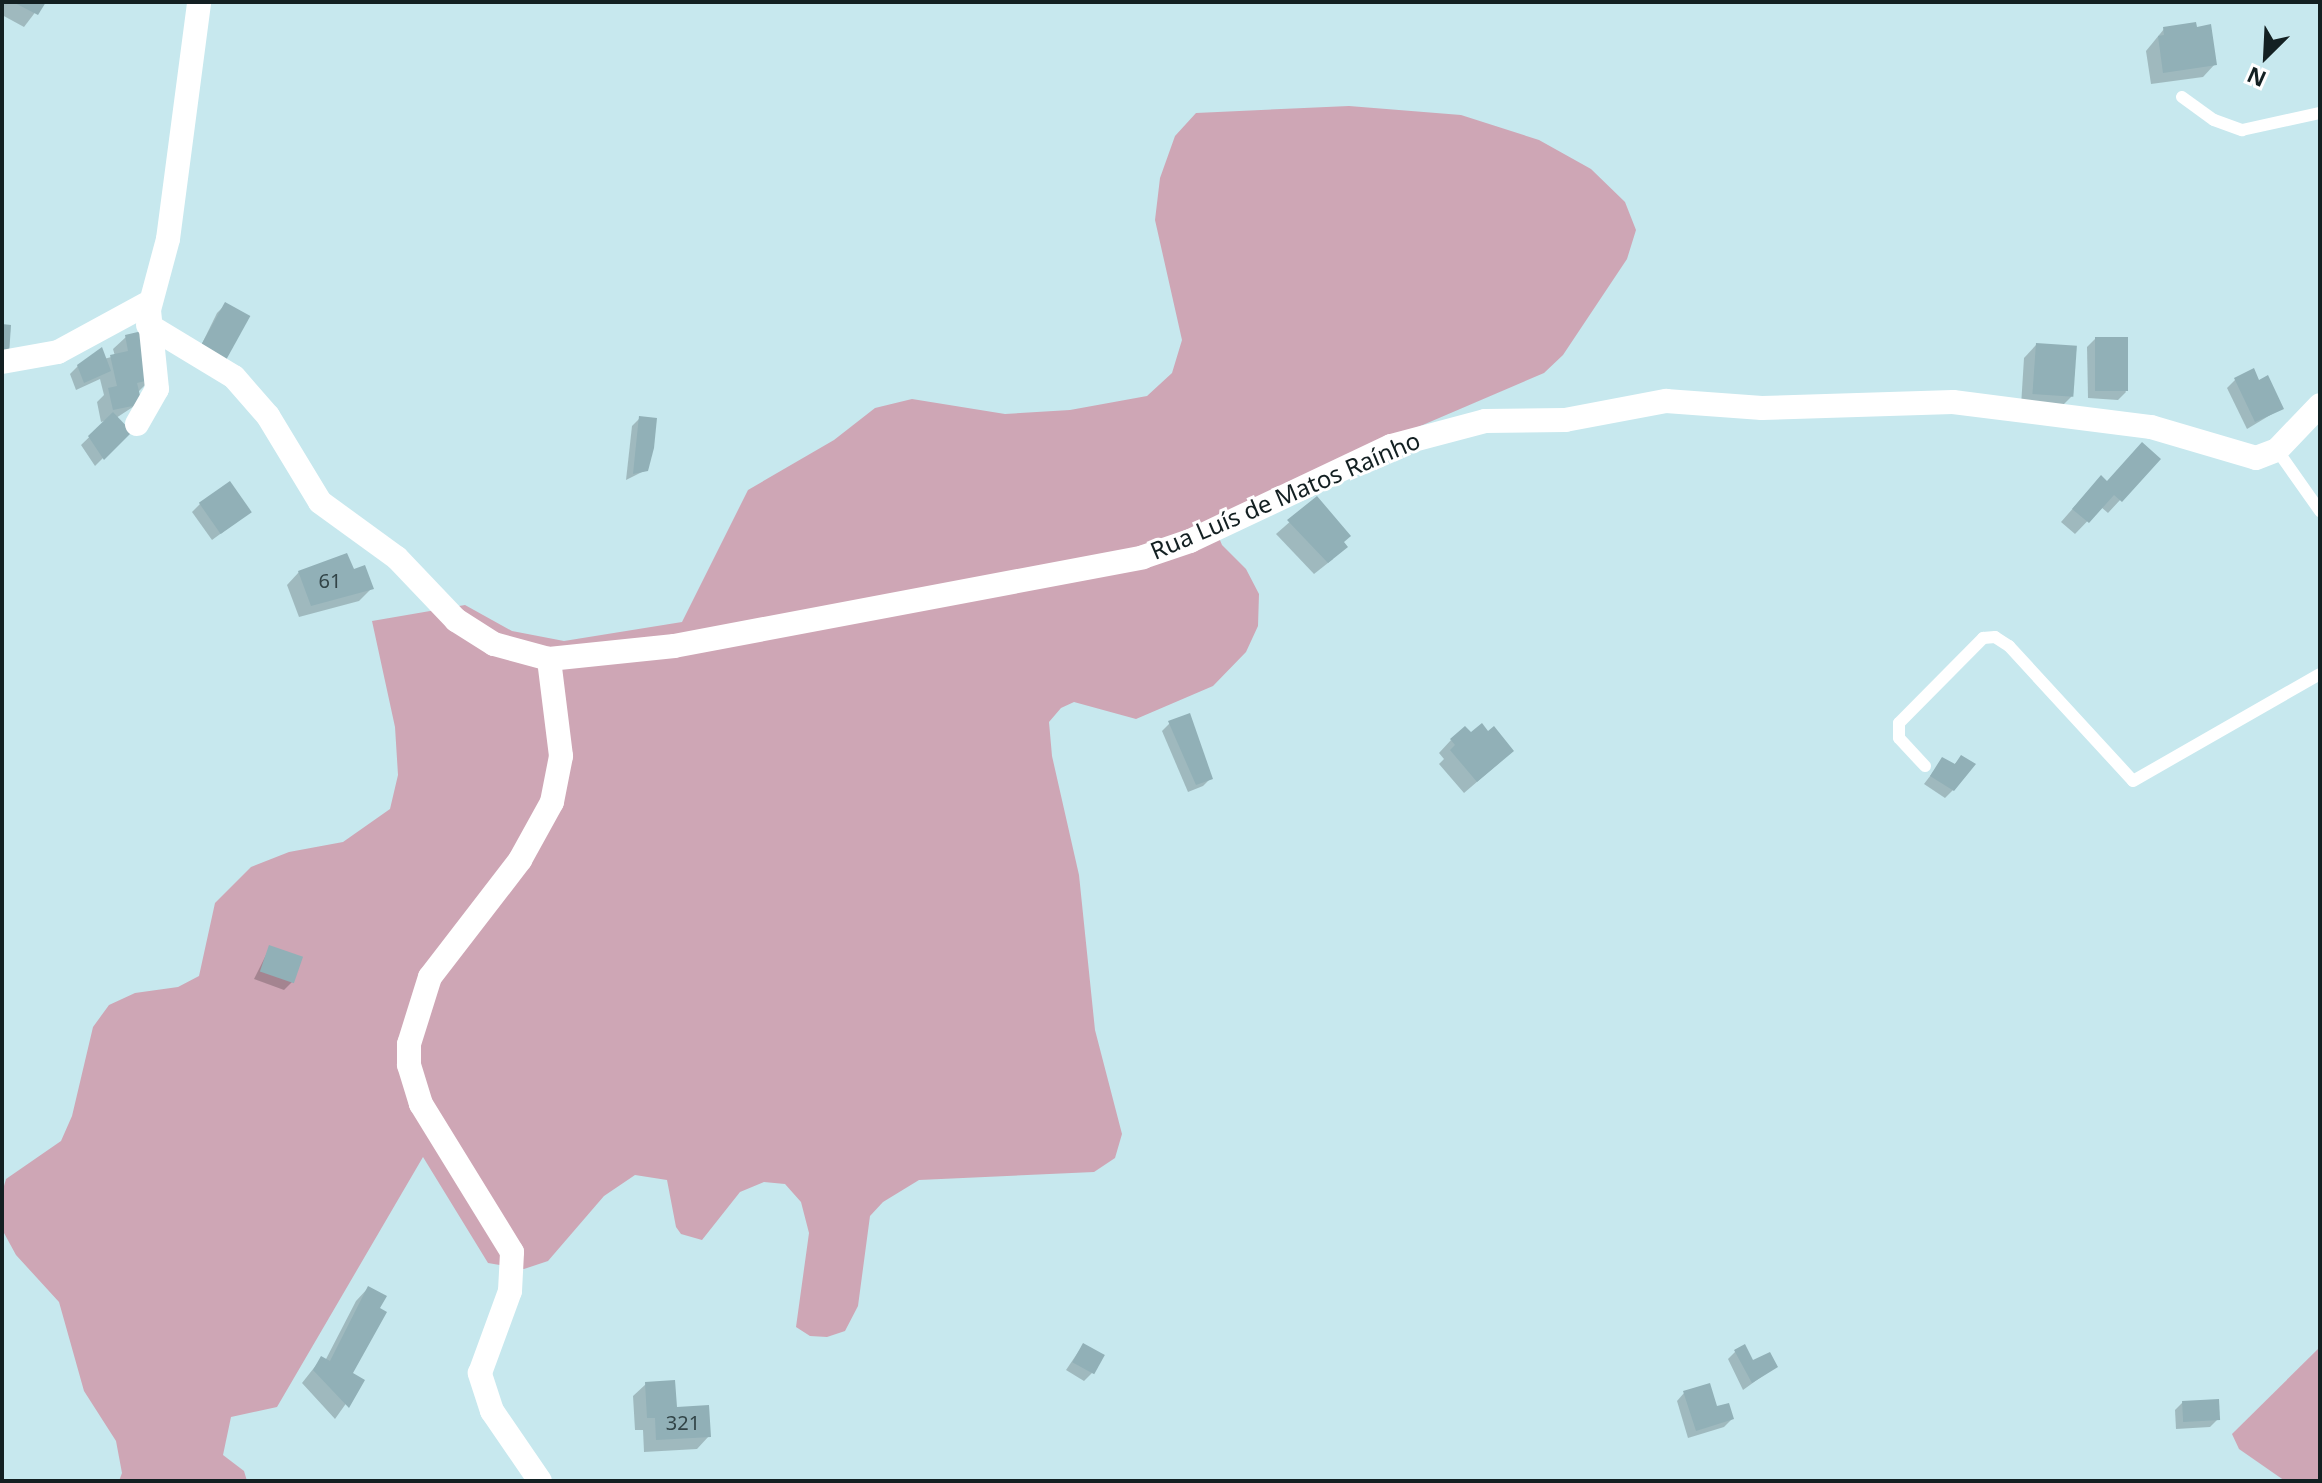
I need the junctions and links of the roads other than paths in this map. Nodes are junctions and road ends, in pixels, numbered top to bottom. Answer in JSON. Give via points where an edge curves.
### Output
{"nodes":[{"id":1,"x":199,"y":2,"type":"edge"},
{"id":2,"x":2182,"y":97,"type":"dead end"},
{"id":3,"x":2320,"y":113,"type":"edge"},
{"id":4,"x":149,"y":314,"type":"junction"},
{"id":5,"x":2,"y":362,"type":"edge"},
{"id":6,"x":2320,"y":405,"type":"edge"},
{"id":7,"x":137,"y":424,"type":"dead end"},
{"id":8,"x":2277,"y":450,"type":"junction"},
{"id":9,"x":2320,"y":511,"type":"edge"},
{"id":10,"x":549,"y":659,"type":"junction"},
{"id":11,"x":2320,"y":674,"type":"edge"},
{"id":12,"x":1925,"y":766,"type":"dead end"},
{"id":13,"x":540,"y":1481,"type":"edge"}],
"edges":[{"from":1,"to":4,"type":"street","via":[[168,239]]},
{"from":2,"to":3,"type":"lane","via":[[2214,120],[2242,130]]},
{"from":4,"to":5,"type":"street","via":[[58,352]]},
{"from":4,"to":7,"type":"street","via":[[158,383]]},
{"from":4,"to":10,"type":"street","via":[[234,377],[268,416],[320,502],[397,558],[456,620],[494,644]]},
{"from":6,"to":8,"type":"street"},
{"from":8,"to":9,"type":"lane"},
{"from":8,"to":10,"type":"street","name":"Rua Luís de Matos Raínho","via":[[2251,458],[2151,427],[1935,402],[1762,408],[1666,401],[1571,419],[1469,423],[1391,446],[1190,541],[1143,557],[674,646]]},
{"from":10,"to":13,"type":"street","via":[[561,756],[552,802],[527,850],[430,977],[409,1044],[411,1076],[421,1104],[512,1252],[515,1272],[510,1291],[480,1373],[492,1411]]},
{"from":11,"to":12,"type":"lane","via":[[2133,781],[2009,646],[1995,637],[1983,638],[1897,726],[1902,743]]}]}
